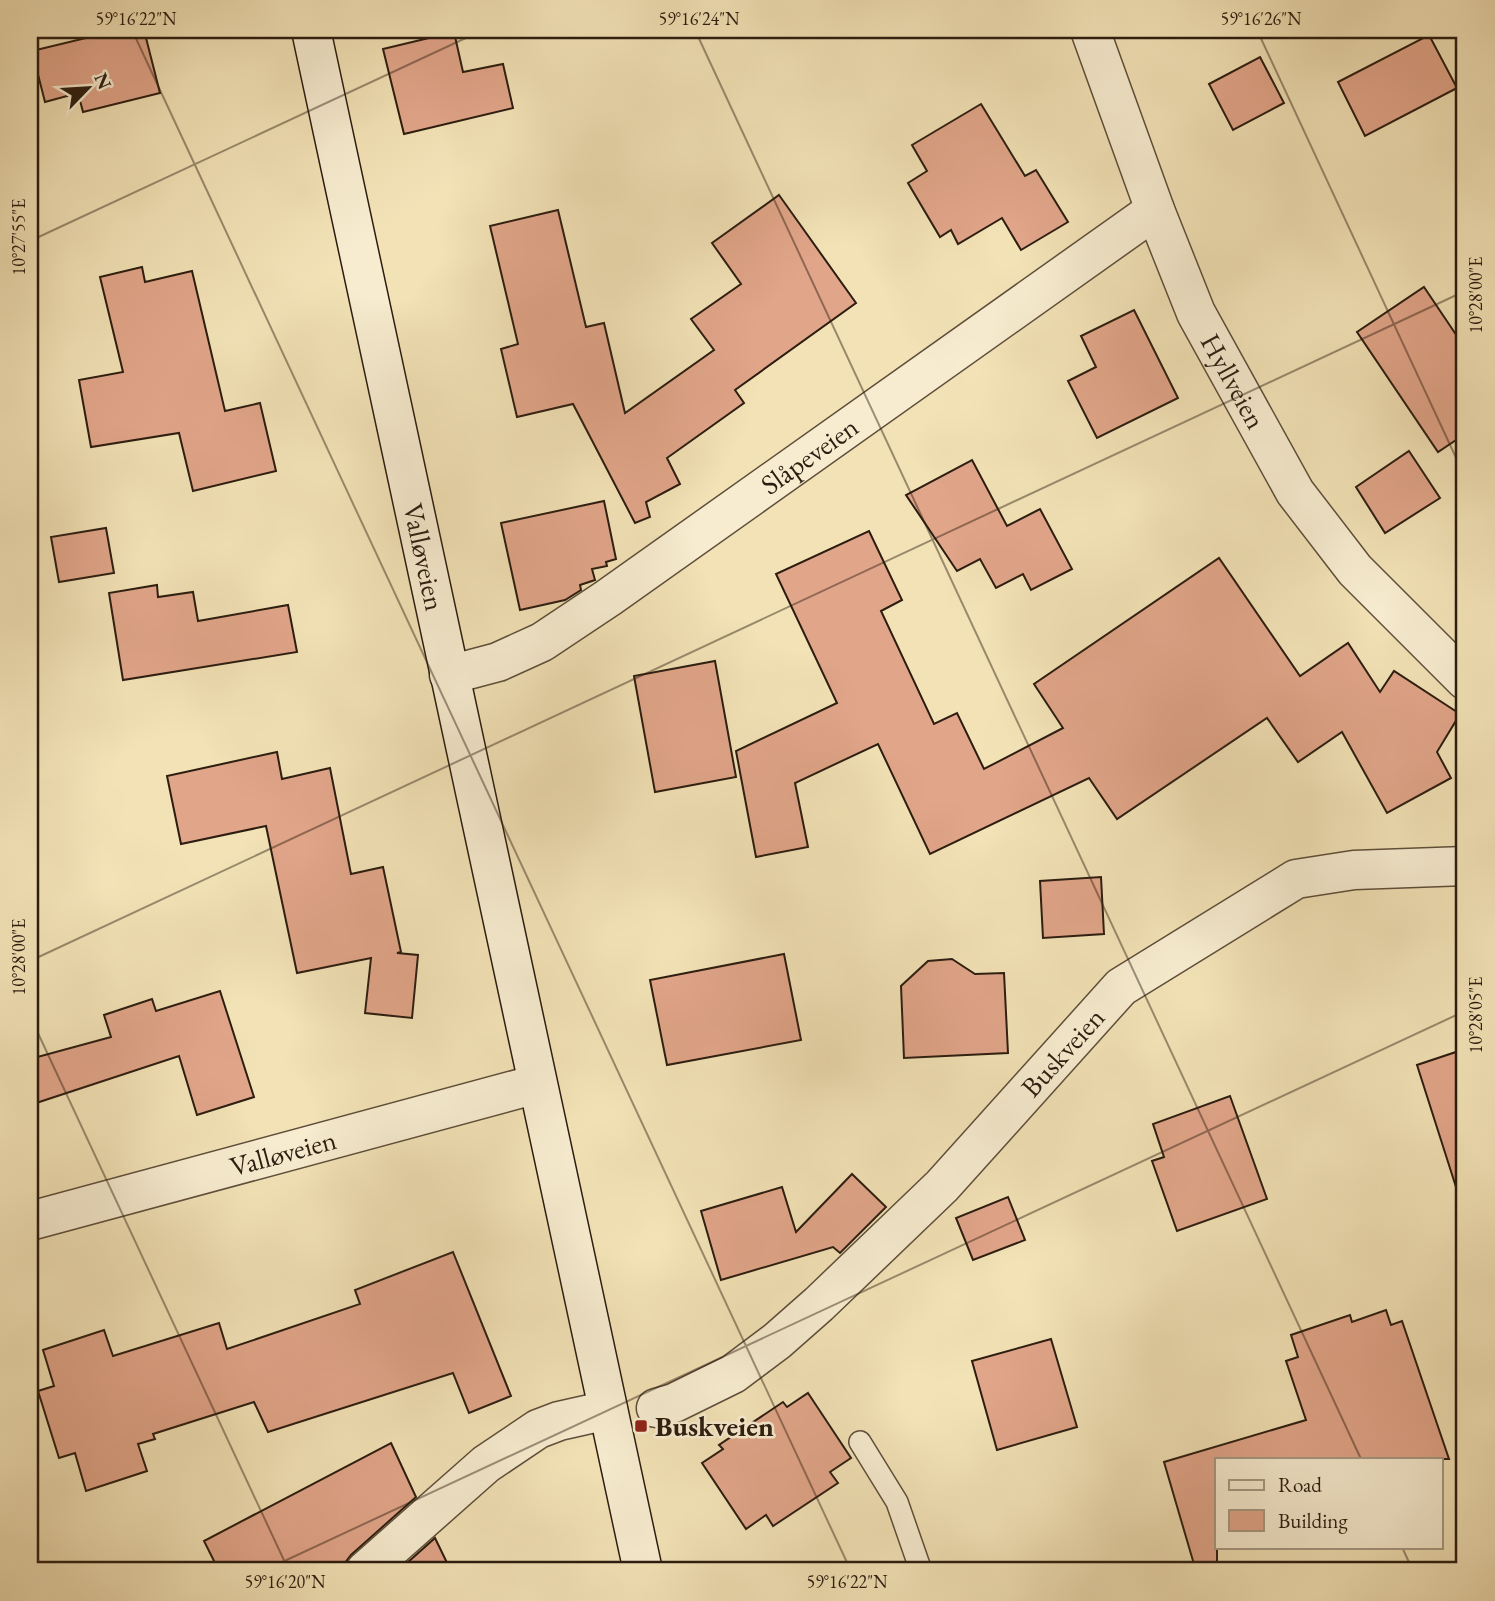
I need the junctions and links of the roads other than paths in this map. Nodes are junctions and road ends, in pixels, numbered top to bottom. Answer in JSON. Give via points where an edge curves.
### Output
{"nodes":[{"id":1,"x":311,"y":30,"type":"edge"},
{"id":2,"x":1090,"y":30,"type":"edge"},
{"id":3,"x":1155,"y":210,"type":"junction"},
{"id":4,"x":449,"y":674,"type":"junction"},
{"id":5,"x":1465,"y":680,"type":"edge"},
{"id":6,"x":1465,"y":866,"type":"edge"},
{"id":7,"x":537,"y":1084,"type":"junction"},
{"id":8,"x":30,"y":1222,"type":"edge"},
{"id":9,"x":656,"y":1408,"type":"dead end"},
{"id":10,"x":608,"y":1410,"type":"junction"},
{"id":11,"x":860,"y":1442,"type":"dead end"},
{"id":12,"x":365,"y":1571,"type":"edge"},
{"id":13,"x":643,"y":1571,"type":"edge"},
{"id":14,"x":921,"y":1571,"type":"edge"}],
"edges":[{"from":1,"to":4,"type":"street","name":"Valløveien"},
{"from":2,"to":3,"type":"street","name":"Hyllveien"},
{"from":3,"to":4,"type":"street","name":"Slåpeveien","via":[[542,642],[498,662]]},
{"from":3,"to":5,"type":"street","name":"Hyllveien","via":[[1196,313],[1296,492],[1355,570]]},
{"from":4,"to":7,"type":"street","name":"Valløveien"},
{"from":6,"to":9,"type":"street","name":"Buskveien","via":[[1354,870],[1296,879],[1121,987],[942,1186],[819,1304],[733,1374]]},
{"from":7,"to":8,"type":"street","name":"Valløveien"},
{"from":7,"to":10,"type":"street","name":"Valløveien"},
{"from":10,"to":12,"type":"street","via":[[538,1429],[486,1464]]},
{"from":10,"to":13,"type":"street","name":"Valløveien"},
{"from":11,"to":14,"type":"lane","via":[[897,1502]]}]}
